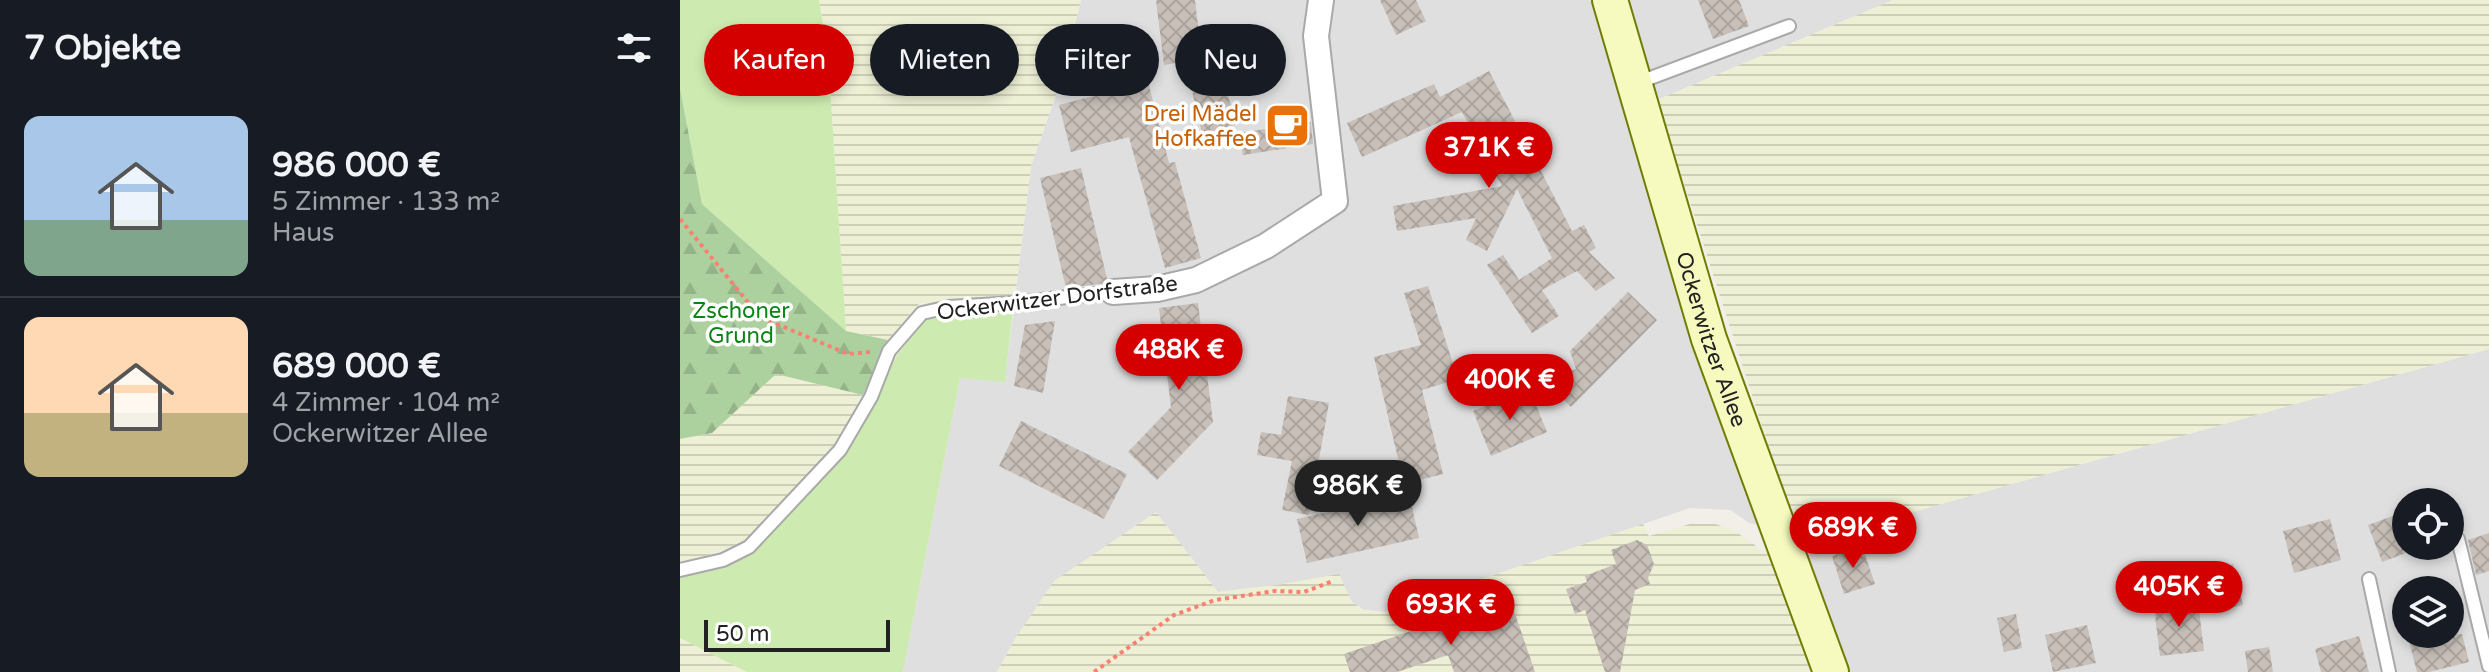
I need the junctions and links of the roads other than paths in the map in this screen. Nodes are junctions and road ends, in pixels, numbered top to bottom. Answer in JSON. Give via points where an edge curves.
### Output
{"nodes":[{"id":1,"x":1321,"y":0,"type":"edge"},
{"id":2,"x":1610,"y":0,"type":"edge"},
{"id":3,"x":1789,"y":26,"type":"dead end"},
{"id":4,"x":1634,"y":84,"type":"junction"},
{"id":5,"x":1113,"y":292,"type":"joint"},
{"id":6,"x":2463,"y":560,"type":"edge"},
{"id":7,"x":680,"y":570,"type":"edge"},
{"id":8,"x":2369,"y":579,"type":"dead end"},
{"id":9,"x":2489,"y":666,"type":"edge"},
{"id":10,"x":1831,"y":672,"type":"edge"},
{"id":11,"x":2389,"y":672,"type":"edge"}],
"edges":[{"from":1,"to":5,"type":"street","name":"Ockerwitzer Dorfstraße","via":[[1316,36],[1335,201],[1266,246],[1196,280]]},
{"from":2,"to":4,"type":"street","name":"Ockerwitzer Allee"},
{"from":3,"to":4,"type":"lane"},
{"from":4,"to":10,"type":"street","name":"Ockerwitzer Allee","via":[[1709,339]]},
{"from":5,"to":7,"type":"lane","name":"Ockerwitzer Dorfstraße","via":[[922,313],[889,351],[871,397],[840,450],[749,547],[723,560]]},
{"from":6,"to":9,"type":"lane"},
{"from":8,"to":11,"type":"lane"}]}
